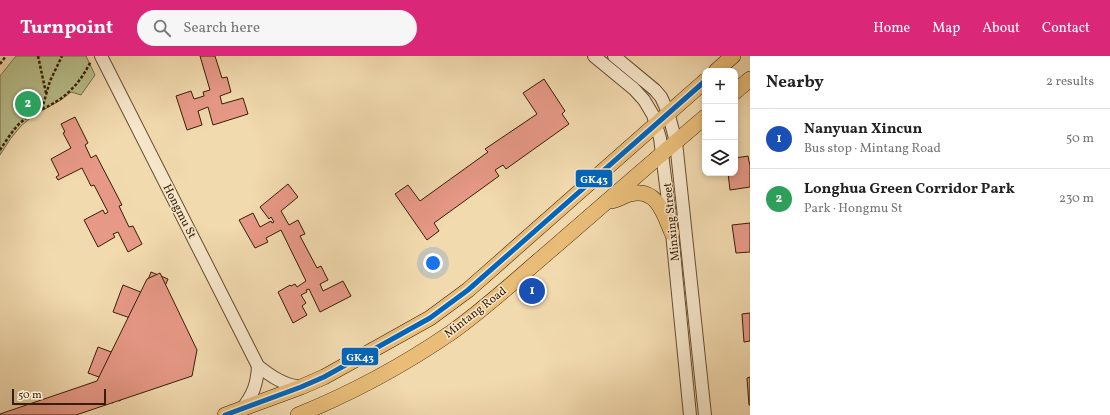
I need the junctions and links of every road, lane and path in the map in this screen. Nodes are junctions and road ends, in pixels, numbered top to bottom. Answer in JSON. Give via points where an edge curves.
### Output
{"nodes":[{"id":1,"x":6,"y":56,"type":"edge"},
{"id":2,"x":38,"y":56,"type":"edge"},
{"id":3,"x":62,"y":56,"type":"edge"},
{"id":4,"x":594,"y":56,"type":"edge"},
{"id":5,"x":614,"y":56,"type":"edge"},
{"id":6,"x":734,"y":56,"type":"edge"},
{"id":7,"x":96,"y":57,"type":"edge"},
{"id":8,"x":0,"y":64,"type":"edge"},
{"id":9,"x":720,"y":68,"type":"edge"},
{"id":10,"x":750,"y":79,"type":"edge"},
{"id":11,"x":702,"y":83,"type":"edge"},
{"id":12,"x":738,"y":89,"type":"edge"},
{"id":13,"x":46,"y":94,"type":"junction"},
{"id":14,"x":42,"y":109,"type":"junction"},
{"id":15,"x":668,"y":112,"type":"junction"},
{"id":16,"x":702,"y":120,"type":"edge"},
{"id":17,"x":656,"y":122,"type":"junction"},
{"id":18,"x":676,"y":142,"type":"junction"},
{"id":19,"x":0,"y":150,"type":"edge"},
{"id":20,"x":662,"y":153,"type":"junction"},
{"id":21,"x":602,"y":205,"type":"junction"},
{"id":22,"x":672,"y":233,"type":"junction"},
{"id":23,"x":258,"y":366,"type":"junction"},
{"id":24,"x":301,"y":387,"type":"junction"},
{"id":25,"x":240,"y":410,"type":"junction"},
{"id":26,"x":225,"y":415,"type":"edge"},
{"id":27,"x":298,"y":415,"type":"edge"},
{"id":28,"x":690,"y":415,"type":"edge"},
{"id":29,"x":705,"y":415,"type":"edge"}],
"edges":[{"from":1,"to":8,"type":"path"},
{"from":2,"to":13,"type":"path"},
{"from":3,"to":13,"type":"path"},
{"from":4,"to":17,"type":"street","name":"Minxing Street","via":[[634,89],[644,100]]},
{"from":5,"to":15,"type":"street","name":"Minxing Street","via":[[655,90]]},
{"from":6,"to":9,"type":"main road"},
{"from":7,"to":14,"type":"path","via":[[68,93]]},
{"from":7,"to":23,"type":"street","name":"Hongmu St"},
{"from":10,"to":12,"type":"main road"},
{"from":11,"to":15,"type":"main road","name":"Mintang Road"},
{"from":13,"to":14,"type":"path"},
{"from":14,"to":19,"type":"path","via":[[19,124]]},
{"from":15,"to":17,"type":"main road","name":"Mintang Road"},
{"from":15,"to":18,"type":"street","name":"Minxing Street"},
{"from":16,"to":18,"type":"main road","name":"Mintang Road"},
{"from":17,"to":20,"type":"street","name":"Minxing Street"},
{"from":17,"to":24,"type":"main road","name":"Mintang Road","via":[[461,295],[430,318]]},
{"from":18,"to":20,"type":"main road","name":"Mintang Road"},
{"from":18,"to":29,"type":"street","name":"Minxing Street"},
{"from":20,"to":21,"type":"main road","name":"Mintang Road"},
{"from":20,"to":22,"type":"street","name":"Minxing Street"},
{"from":21,"to":22,"type":"main road","via":[[632,194],[646,194],[660,205]]},
{"from":21,"to":27,"type":"main road","name":"Mintang Road","via":[[519,278],[452,332],[358,388]]},
{"from":22,"to":28,"type":"street","name":"Minxing Street"},
{"from":23,"to":24,"type":"street","via":[[280,382]]},
{"from":23,"to":25,"type":"street","via":[[255,388],[250,399]]},
{"from":24,"to":25,"type":"main road","name":"Mintang Road"},
{"from":25,"to":26,"type":"main road","name":"Mintang Road"}]}
